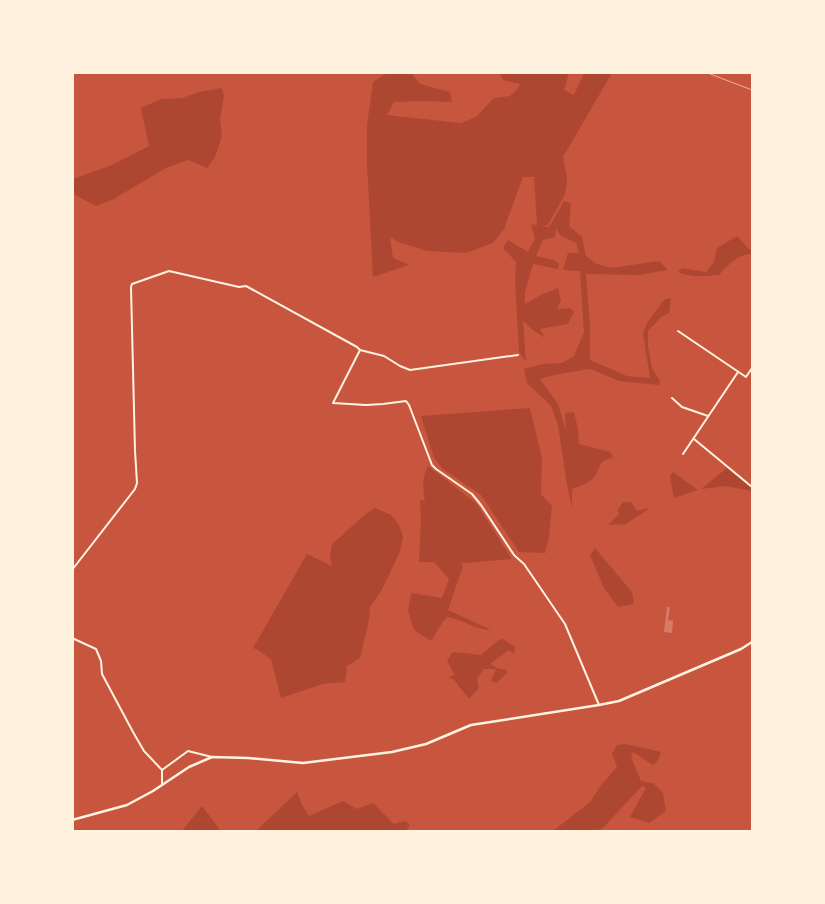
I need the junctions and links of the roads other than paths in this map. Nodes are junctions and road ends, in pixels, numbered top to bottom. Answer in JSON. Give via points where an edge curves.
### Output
{"nodes":[{"id":1,"x":678,"y":331,"type":"dead end"},
{"id":2,"x":360,"y":350,"type":"junction"},
{"id":3,"x":518,"y":356,"type":"dead end"},
{"id":4,"x":752,"y":368,"type":"edge"},
{"id":5,"x":738,"y":372,"type":"junction"},
{"id":6,"x":672,"y":398,"type":"dead end"},
{"id":7,"x":708,"y":416,"type":"junction"},
{"id":8,"x":694,"y":439,"type":"junction"},
{"id":9,"x":683,"y":454,"type":"dead end"},
{"id":10,"x":752,"y":487,"type":"edge"},
{"id":11,"x":72,"y":570,"type":"edge"},
{"id":12,"x":72,"y":638,"type":"edge"},
{"id":13,"x":752,"y":642,"type":"edge"},
{"id":14,"x":599,"y":705,"type":"junction"},
{"id":15,"x":212,"y":757,"type":"junction"},
{"id":16,"x":162,"y":770,"type":"junction"},
{"id":17,"x":162,"y":785,"type":"junction"},
{"id":18,"x":72,"y":820,"type":"edge"}],
"edges":[{"from":1,"to":5,"type":"street"},
{"from":2,"to":3,"type":"street","via":[[384,356],[410,370]]},
{"from":2,"to":11,"type":"street","via":[[246,286],[169,270],[132,284],[137,483]]},
{"from":2,"to":14,"type":"street","via":[[333,403],[366,405],[406,401],[432,465],[472,494],[566,624]]},
{"from":4,"to":5,"type":"street","via":[[746,377]]},
{"from":5,"to":7,"type":"street"},
{"from":6,"to":7,"type":"street","via":[[682,407]]},
{"from":7,"to":8,"type":"street"},
{"from":8,"to":9,"type":"street"},
{"from":8,"to":10,"type":"street"},
{"from":12,"to":16,"type":"street","via":[[96,649],[102,660],[102,674],[133,732],[144,751]]},
{"from":13,"to":14,"type":"street","via":[[619,701]]},
{"from":14,"to":15,"type":"street","via":[[471,725],[426,744],[392,752],[303,763]]},
{"from":15,"to":16,"type":"street","via":[[188,751]]},
{"from":15,"to":17,"type":"street","via":[[189,767]]},
{"from":16,"to":17,"type":"street"},
{"from":17,"to":18,"type":"street","via":[[127,805]]}]}
